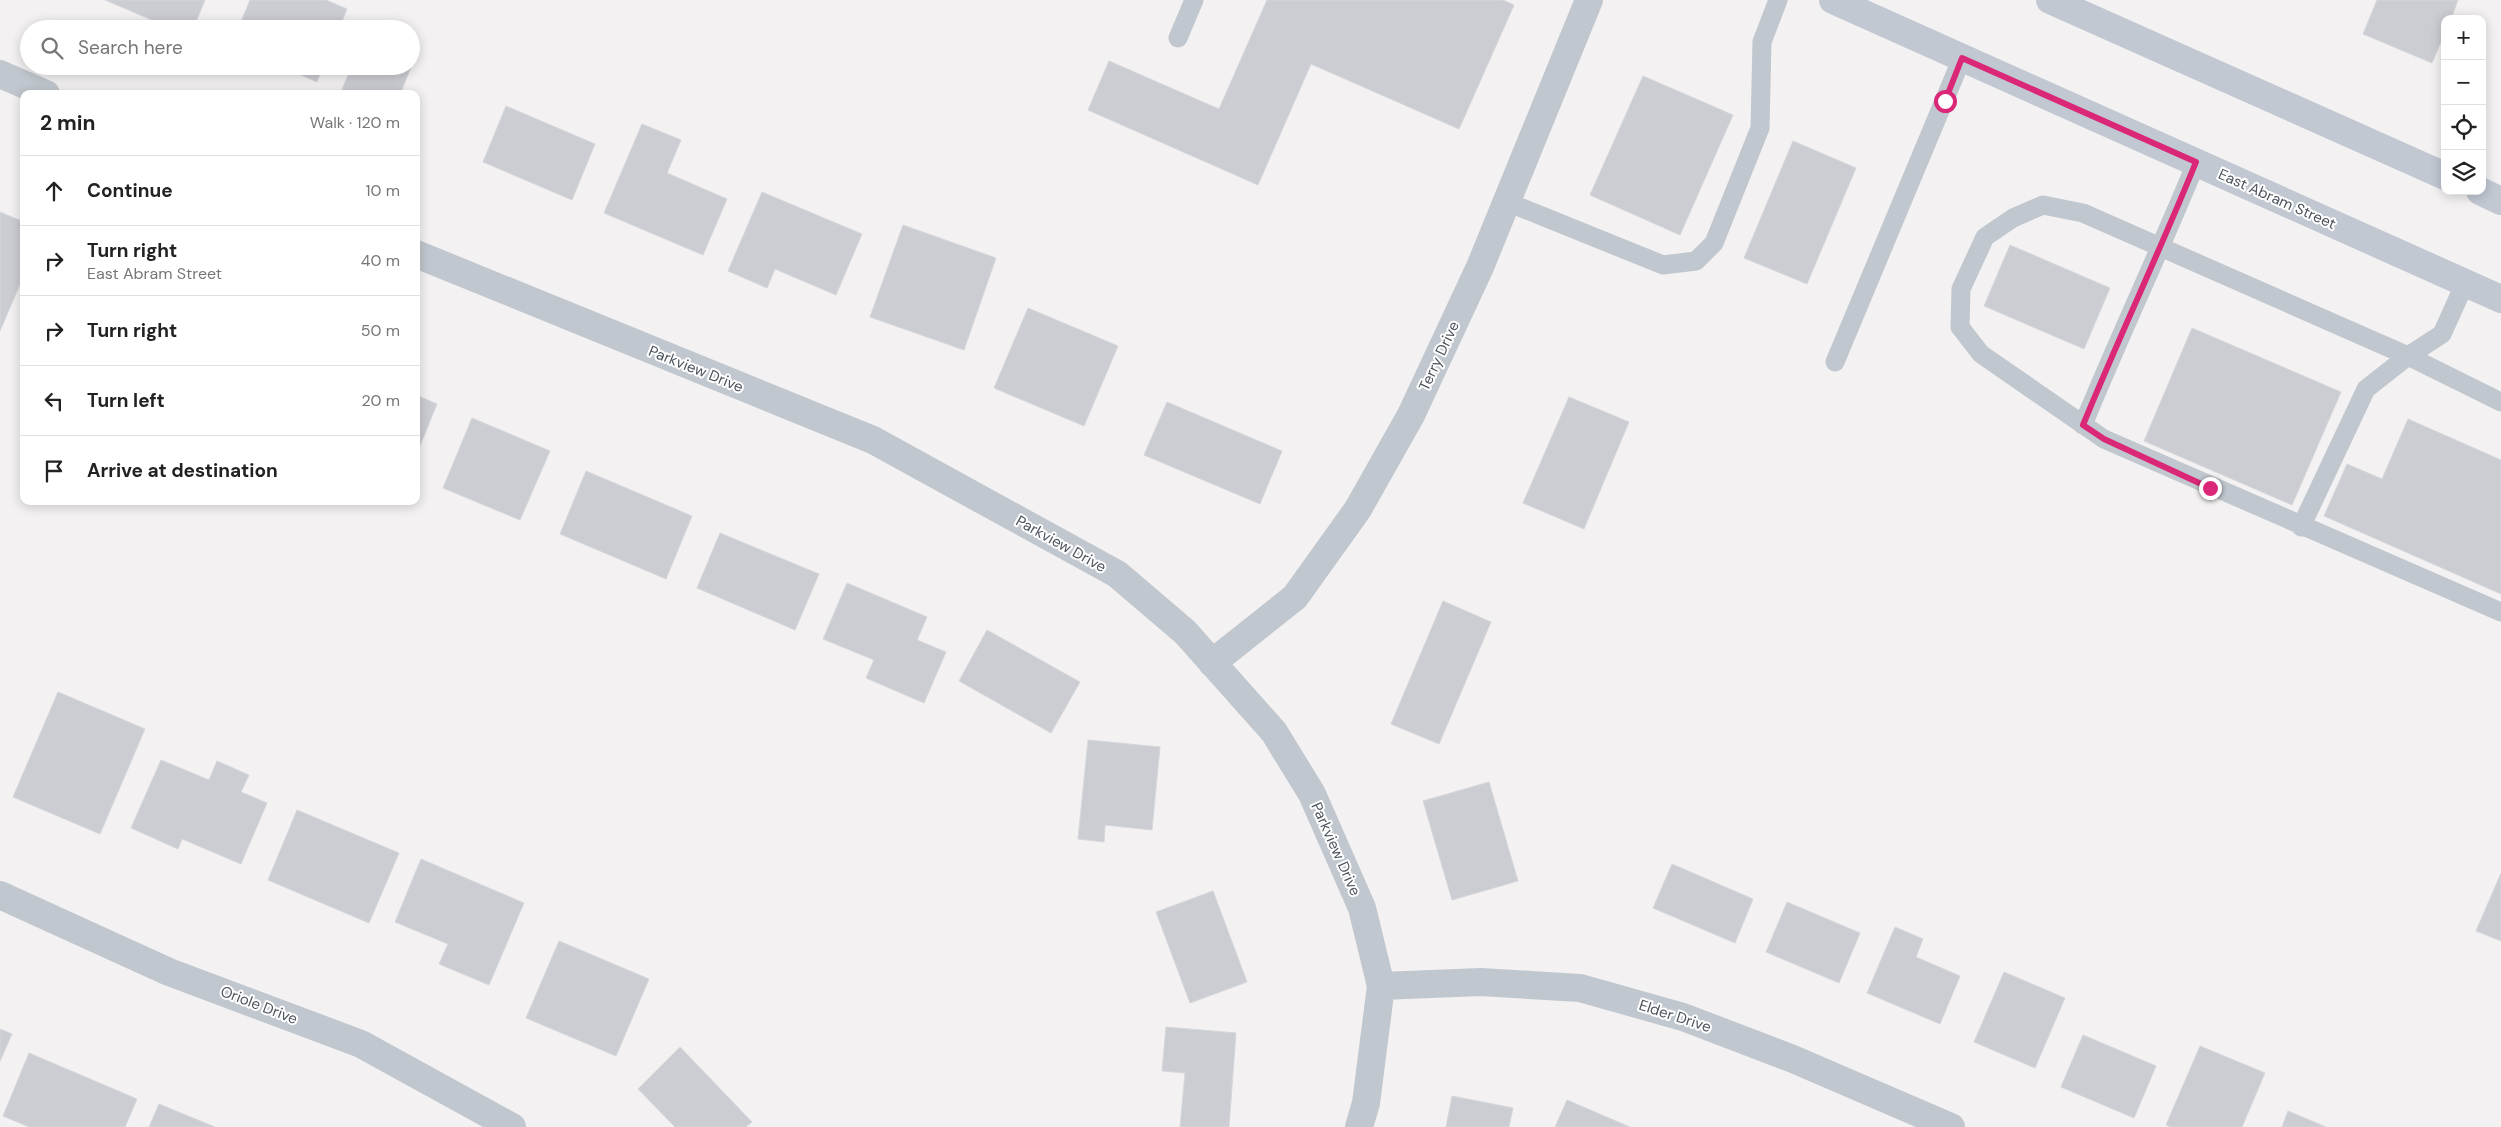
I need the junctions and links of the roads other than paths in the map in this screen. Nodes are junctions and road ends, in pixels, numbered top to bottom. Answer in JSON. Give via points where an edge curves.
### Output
{"nodes":[{"id":1,"x":1194,"y":0,"type":"edge"},
{"id":2,"x":1589,"y":0,"type":"edge"},
{"id":3,"x":1778,"y":0,"type":"edge"},
{"id":4,"x":1833,"y":0,"type":"edge"},
{"id":5,"x":2050,"y":0,"type":"edge"},
{"id":6,"x":1178,"y":38,"type":"dead end"},
{"id":7,"x":1962,"y":58,"type":"junction"},
{"id":8,"x":0,"y":74,"type":"edge"},
{"id":9,"x":37,"y":90,"type":"edge"},
{"id":10,"x":2196,"y":162,"type":"junction"},
{"id":11,"x":2441,"y":174,"type":"edge"},
{"id":12,"x":2486,"y":194,"type":"edge"},
{"id":13,"x":2501,"y":201,"type":"edge"},
{"id":14,"x":1507,"y":202,"type":"junction"},
{"id":15,"x":2161,"y":247,"type":"junction"},
{"id":16,"x":420,"y":256,"type":"edge"},
{"id":17,"x":2465,"y":283,"type":"junction"},
{"id":18,"x":2501,"y":300,"type":"edge"},
{"id":19,"x":2408,"y":356,"type":"junction"},
{"id":20,"x":1835,"y":362,"type":"dead end"},
{"id":21,"x":2501,"y":402,"type":"edge"},
{"id":22,"x":2083,"y":425,"type":"junction"},
{"id":23,"x":2301,"y":527,"type":"junction"},
{"id":24,"x":2501,"y":612,"type":"edge"},
{"id":25,"x":1212,"y":663,"type":"junction"},
{"id":26,"x":0,"y":895,"type":"edge"},
{"id":27,"x":1381,"y":986,"type":"junction"},
{"id":28,"x":512,"y":1127,"type":"edge"},
{"id":29,"x":1359,"y":1127,"type":"edge"},
{"id":30,"x":1951,"y":1127,"type":"edge"}],
"edges":[{"from":1,"to":6,"type":"lane"},
{"from":2,"to":14,"type":"street","name":"Terry Drive"},
{"from":3,"to":14,"type":"lane","via":[[1762,42],[1760,128],[1714,243],[1696,260],[1663,265]]},
{"from":4,"to":7,"type":"main road","name":"East Abram Street"},
{"from":5,"to":11,"type":"main road"},
{"from":7,"to":10,"type":"main road","name":"East Abram Street"},
{"from":7,"to":20,"type":"lane"},
{"from":8,"to":9,"type":"street"},
{"from":10,"to":15,"type":"lane"},
{"from":10,"to":17,"type":"main road","name":"East Abram Street"},
{"from":12,"to":13,"type":"main road"},
{"from":14,"to":25,"type":"street","name":"Terry Drive","via":[[1411,415],[1358,509],[1295,597]]},
{"from":15,"to":19,"type":"lane"},
{"from":15,"to":22,"type":"lane","via":[[2126,320]]},
{"from":15,"to":22,"type":"lane","via":[[2083,213],[2043,205],[2013,218],[1985,237],[1961,289],[1960,327],[1981,354]]},
{"from":16,"to":25,"type":"street","name":"Parkview Drive","via":[[872,440],[1117,574],[1185,632]]},
{"from":17,"to":18,"type":"main road","name":"East Abram Street"},
{"from":17,"to":19,"type":"lane","via":[[2442,334]]},
{"from":19,"to":21,"type":"lane"},
{"from":19,"to":23,"type":"lane","via":[[2366,389]]},
{"from":22,"to":23,"type":"lane","via":[[2104,439]]},
{"from":23,"to":24,"type":"lane"},
{"from":25,"to":27,"type":"street","name":"Parkview Drive","via":[[1274,732],[1312,794],[1362,908]]},
{"from":26,"to":28,"type":"street","name":"Oriole Drive","via":[[169,972],[360,1044]]},
{"from":27,"to":29,"type":"street","name":"Parkview Drive","via":[[1366,1103]]},
{"from":27,"to":30,"type":"street","name":"Elder Drive","via":[[1481,982],[1580,988],[1683,1017],[1793,1059]]}]}
